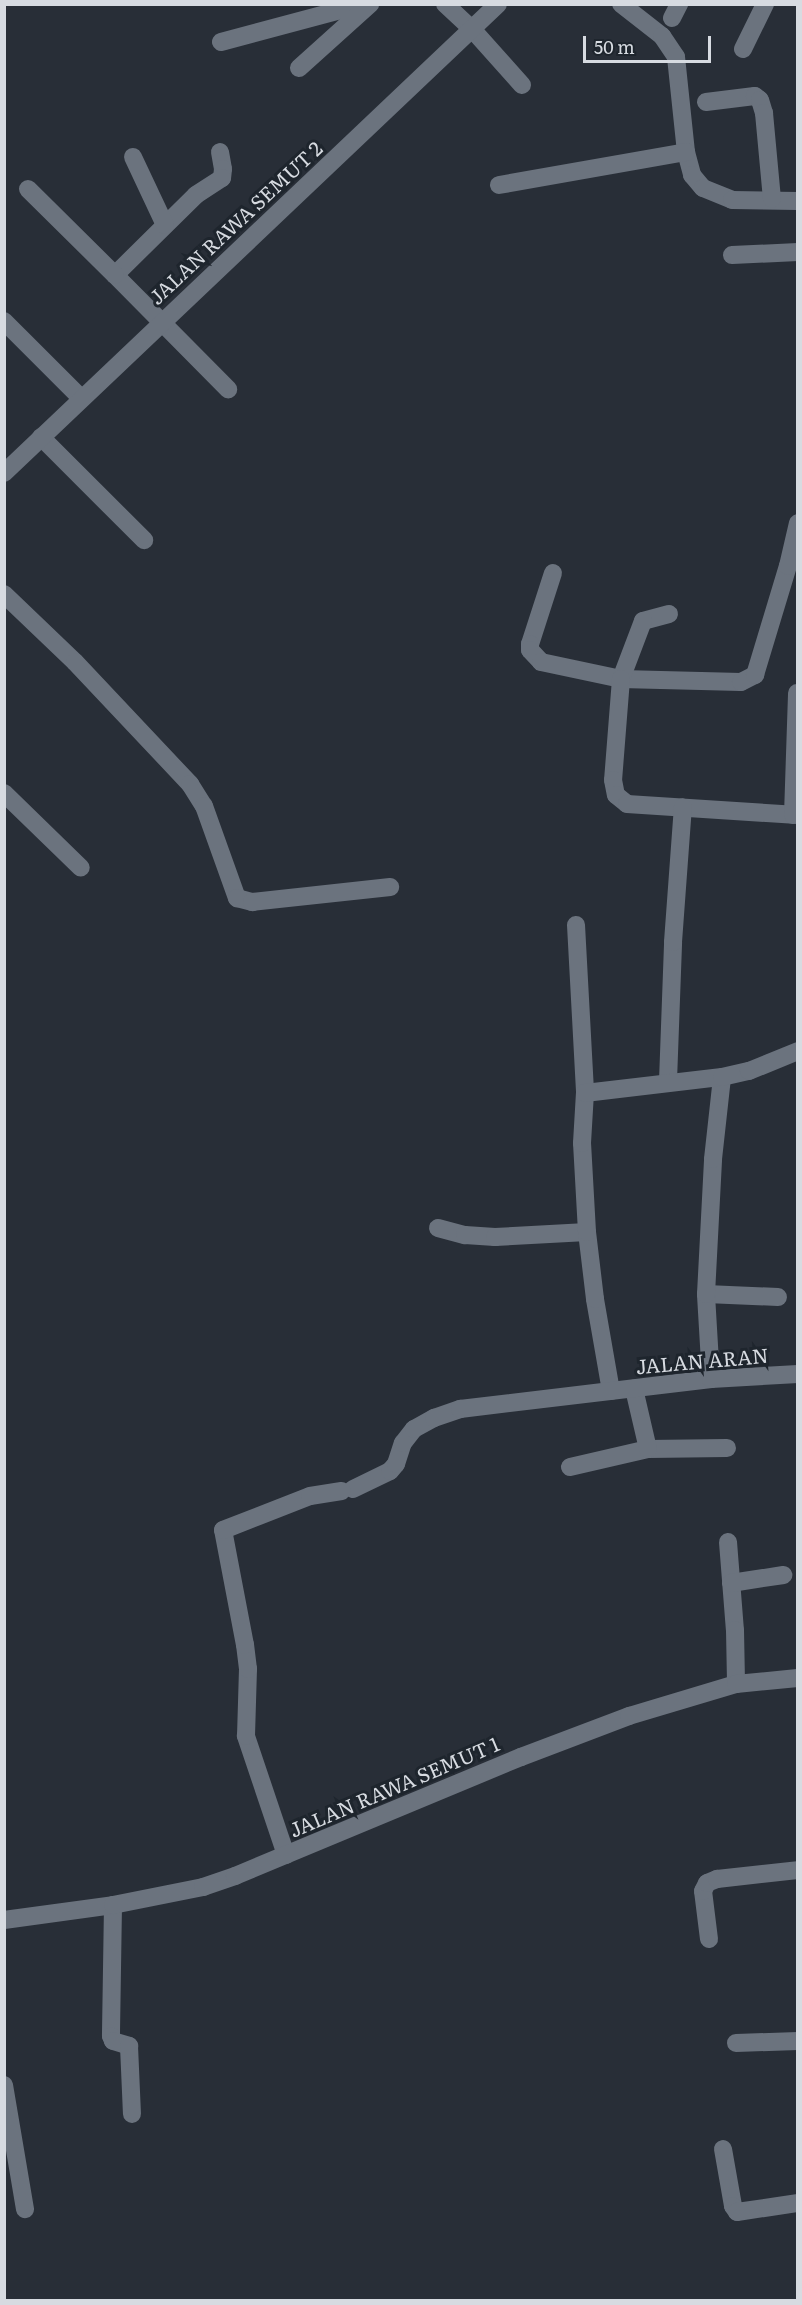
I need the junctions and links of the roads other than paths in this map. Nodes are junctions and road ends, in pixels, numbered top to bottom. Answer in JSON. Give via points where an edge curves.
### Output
{"nodes":[{"id":1,"x":363,"y":4,"type":"edge"},
{"id":2,"x":370,"y":4,"type":"edge"},
{"id":3,"x":445,"y":4,"type":"edge"},
{"id":4,"x":498,"y":4,"type":"edge"},
{"id":5,"x":621,"y":4,"type":"edge"},
{"id":6,"x":765,"y":4,"type":"edge"},
{"id":7,"x":472,"y":29,"type":"junction"},
{"id":8,"x":221,"y":42,"type":"dead end"},
{"id":9,"x":743,"y":49,"type":"dead end"},
{"id":10,"x":299,"y":68,"type":"dead end"},
{"id":11,"x":522,"y":85,"type":"dead end"},
{"id":12,"x":706,"y":102,"type":"dead end"},
{"id":13,"x":220,"y":152,"type":"dead end"},
{"id":14,"x":686,"y":152,"type":"junction"},
{"id":15,"x":133,"y":156,"type":"dead end"},
{"id":16,"x":499,"y":185,"type":"dead end"},
{"id":17,"x":28,"y":189,"type":"dead end"},
{"id":18,"x":771,"y":199,"type":"junction"},
{"id":19,"x":798,"y":201,"type":"edge"},
{"id":20,"x":165,"y":225,"type":"junction"},
{"id":21,"x":798,"y":252,"type":"edge"},
{"id":22,"x":732,"y":255,"type":"dead end"},
{"id":23,"x":115,"y":275,"type":"junction"},
{"id":24,"x":4,"y":321,"type":"edge"},
{"id":25,"x":162,"y":322,"type":"junction"},
{"id":26,"x":228,"y":389,"type":"dead end"},
{"id":27,"x":81,"y":398,"type":"junction"},
{"id":28,"x":41,"y":437,"type":"junction"},
{"id":29,"x":4,"y":473,"type":"edge"},
{"id":30,"x":798,"y":523,"type":"edge"},
{"id":31,"x":144,"y":540,"type":"dead end"},
{"id":32,"x":553,"y":573,"type":"dead end"},
{"id":33,"x":4,"y":594,"type":"edge"},
{"id":34,"x":669,"y":614,"type":"dead end"},
{"id":35,"x":621,"y":679,"type":"junction"},
{"id":36,"x":797,"y":693,"type":"edge"},
{"id":37,"x":4,"y":793,"type":"edge"},
{"id":38,"x":683,"y":807,"type":"junction"},
{"id":39,"x":795,"y":815,"type":"edge"},
{"id":40,"x":81,"y":868,"type":"dead end"},
{"id":41,"x":390,"y":887,"type":"dead end"},
{"id":42,"x":576,"y":924,"type":"dead end"},
{"id":43,"x":798,"y":1051,"type":"edge"},
{"id":44,"x":722,"y":1077,"type":"junction"},
{"id":45,"x":668,"y":1081,"type":"junction"},
{"id":46,"x":585,"y":1093,"type":"junction"},
{"id":47,"x":438,"y":1228,"type":"dead end"},
{"id":48,"x":587,"y":1232,"type":"junction"},
{"id":49,"x":706,"y":1294,"type":"junction"},
{"id":50,"x":778,"y":1297,"type":"dead end"},
{"id":51,"x":798,"y":1374,"type":"edge"},
{"id":52,"x":711,"y":1379,"type":"junction"},
{"id":53,"x":634,"y":1389,"type":"junction"},
{"id":54,"x":610,"y":1391,"type":"junction"},
{"id":55,"x":727,"y":1448,"type":"dead end"},
{"id":56,"x":648,"y":1449,"type":"junction"},
{"id":57,"x":570,"y":1467,"type":"dead end"},
{"id":58,"x":728,"y":1542,"type":"dead end"},
{"id":59,"x":783,"y":1575,"type":"dead end"},
{"id":60,"x":731,"y":1582,"type":"junction"},
{"id":61,"x":798,"y":1678,"type":"edge"},
{"id":62,"x":736,"y":1684,"type":"junction"},
{"id":63,"x":286,"y":1855,"type":"junction"},
{"id":64,"x":798,"y":1870,"type":"edge"},
{"id":65,"x":113,"y":1905,"type":"junction"},
{"id":66,"x":4,"y":1920,"type":"edge"},
{"id":67,"x":709,"y":1939,"type":"dead end"},
{"id":68,"x":798,"y":2041,"type":"edge"},
{"id":69,"x":736,"y":2043,"type":"dead end"},
{"id":70,"x":4,"y":2085,"type":"edge"},
{"id":71,"x":132,"y":2114,"type":"dead end"},
{"id":72,"x":723,"y":2149,"type":"dead end"},
{"id":73,"x":798,"y":2203,"type":"edge"},
{"id":74,"x":26,"y":2209,"type":"dead end"}],
"edges":[{"from":1,"to":8,"type":"street"},
{"from":2,"to":10,"type":"street"},
{"from":3,"to":7,"type":"street"},
{"from":4,"to":7,"type":"street","name":"JALAN RAWA SEMUT 2"},
{"from":5,"to":14,"type":"street","via":[[662,36],[676,57]]},
{"from":6,"to":9,"type":"street"},
{"from":7,"to":11,"type":"street"},
{"from":7,"to":25,"type":"street","name":"JALAN RAWA SEMUT 2"},
{"from":12,"to":18,"type":"street","via":[[755,96],[760,100]]},
{"from":13,"to":20,"type":"street","via":[[222,178],[196,195]]},
{"from":14,"to":16,"type":"street"},
{"from":14,"to":18,"type":"street","via":[[692,175],[717,196],[732,200]]},
{"from":15,"to":20,"type":"street"},
{"from":17,"to":23,"type":"street"},
{"from":18,"to":19,"type":"street"},
{"from":20,"to":23,"type":"street"},
{"from":21,"to":22,"type":"street"},
{"from":23,"to":25,"type":"street"},
{"from":24,"to":27,"type":"street"},
{"from":25,"to":26,"type":"street"},
{"from":25,"to":27,"type":"street","name":"JALAN RAWA SEMUT 2"},
{"from":27,"to":28,"type":"street","name":"JALAN RAWA SEMUT 2"},
{"from":28,"to":29,"type":"street","name":"JALAN RAWA SEMUT 2"},
{"from":28,"to":31,"type":"street"},
{"from":30,"to":35,"type":"street","via":[[753,677],[735,683]]},
{"from":32,"to":35,"type":"street","via":[[530,644],[533,655],[552,666]]},
{"from":33,"to":41,"type":"street","via":[[75,662],[190,784],[204,806],[237,898],[252,902]]},
{"from":34,"to":35,"type":"street","via":[[643,621]]},
{"from":35,"to":38,"type":"street","via":[[613,780],[616,795],[627,804]]},
{"from":36,"to":39,"type":"street"},
{"from":37,"to":40,"type":"street"},
{"from":38,"to":39,"type":"street"},
{"from":38,"to":45,"type":"street"},
{"from":42,"to":46,"type":"street"},
{"from":43,"to":44,"type":"street"},
{"from":44,"to":45,"type":"street"},
{"from":44,"to":49,"type":"street","via":[[712,1159]]},
{"from":45,"to":46,"type":"street"},
{"from":46,"to":48,"type":"street","via":[[582,1143]]},
{"from":47,"to":48,"type":"street","via":[[495,1237]]},
{"from":48,"to":54,"type":"street"},
{"from":49,"to":50,"type":"street"},
{"from":49,"to":52,"type":"street"},
{"from":51,"to":52,"type":"street","name":"JALAN ARAN"},
{"from":52,"to":53,"type":"street","name":"JALAN ARAN"},
{"from":53,"to":54,"type":"street","name":"JALAN ARAN"},
{"from":53,"to":56,"type":"street"},
{"from":54,"to":63,"type":"street","name":"JALAN ARAN","via":[[449,1412],[414,1429],[390,1470],[348,1490],[310,1496],[223,1530],[248,1669],[246,1736]]},
{"from":55,"to":56,"type":"street"},
{"from":56,"to":57,"type":"street"},
{"from":58,"to":60,"type":"street"},
{"from":59,"to":60,"type":"street"},
{"from":60,"to":62,"type":"street"},
{"from":61,"to":62,"type":"street","name":"JALAN RAWA SEMUT 1"},
{"from":62,"to":63,"type":"street","name":"JALAN RAWA SEMUT 1","via":[[595,1729]]},
{"from":63,"to":65,"type":"street","name":"JALAN RAWA SEMUT 1","via":[[203,1887]]},
{"from":64,"to":67,"type":"street","via":[[707,1883],[703,1892]]},
{"from":65,"to":66,"type":"street","name":"JALAN RAWA SEMUT 1"},
{"from":65,"to":71,"type":"street","via":[[111,2036],[113,2041],[129,2046]]},
{"from":68,"to":69,"type":"street"},
{"from":70,"to":74,"type":"street"},
{"from":72,"to":73,"type":"street","via":[[737,2212]]}]}
